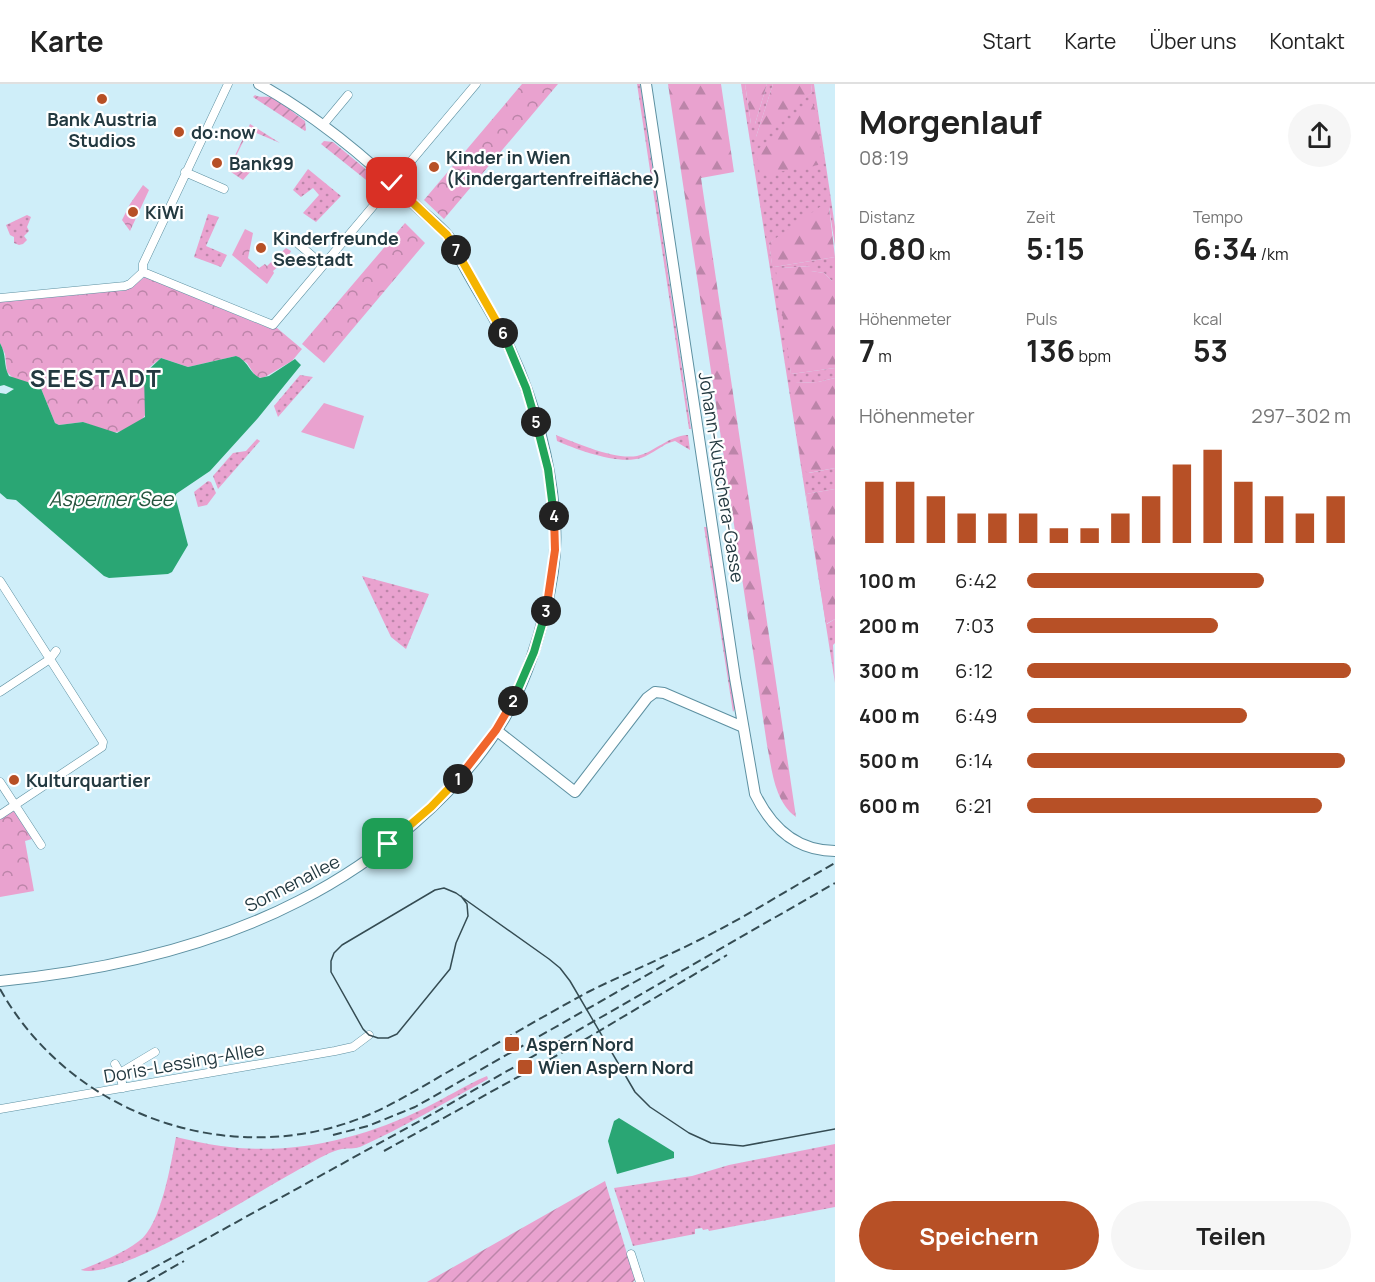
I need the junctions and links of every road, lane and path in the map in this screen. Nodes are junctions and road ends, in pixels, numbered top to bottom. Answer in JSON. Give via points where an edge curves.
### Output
{"nodes":[{"id":1,"x":228,"y":84,"type":"edge"},
{"id":2,"x":259,"y":84,"type":"edge"},
{"id":3,"x":476,"y":84,"type":"edge"},
{"id":4,"x":646,"y":84,"type":"edge"},
{"id":5,"x":348,"y":95,"type":"dead end"},
{"id":6,"x":323,"y":125,"type":"junction"},
{"id":7,"x":185,"y":172,"type":"junction"},
{"id":8,"x":392,"y":183,"type":"junction"},
{"id":9,"x":224,"y":189,"type":"dead end"},
{"id":10,"x":296,"y":242,"type":"dead end"},
{"id":11,"x":323,"y":265,"type":"junction"},
{"id":12,"x":143,"y":272,"type":"junction"},
{"id":13,"x":0,"y":298,"type":"edge"},
{"id":14,"x":0,"y":581,"type":"edge"},
{"id":15,"x":56,"y":651,"type":"dead end"},
{"id":16,"x":50,"y":659,"type":"junction"},
{"id":17,"x":0,"y":692,"type":"edge"},
{"id":18,"x":743,"y":727,"type":"junction"},
{"id":19,"x":496,"y":730,"type":"junction"},
{"id":20,"x":0,"y":782,"type":"edge"},
{"id":21,"x":15,"y":805,"type":"junction"},
{"id":22,"x":0,"y":815,"type":"edge"},
{"id":23,"x":41,"y":845,"type":"dead end"},
{"id":24,"x":835,"y":851,"type":"edge"},
{"id":25,"x":0,"y":981,"type":"edge"},
{"id":26,"x":369,"y":1035,"type":"dead end"},
{"id":27,"x":155,"y":1052,"type":"dead end"},
{"id":28,"x":115,"y":1064,"type":"dead end"},
{"id":29,"x":120,"y":1073,"type":"junction"},
{"id":30,"x":123,"y":1088,"type":"junction"},
{"id":31,"x":0,"y":1109,"type":"edge"},
{"id":32,"x":631,"y":1254,"type":"dead end"},
{"id":33,"x":640,"y":1282,"type":"edge"}],
"edges":[{"from":1,"to":7,"type":"street"},
{"from":2,"to":6,"type":"street","name":"Sonnenallee"},
{"from":3,"to":8,"type":"street"},
{"from":4,"to":18,"type":"street","name":"Johann-Kutschera-Gasse"},
{"from":5,"to":6,"type":"street"},
{"from":6,"to":8,"type":"street","name":"Sonnenallee"},
{"from":7,"to":9,"type":"street"},
{"from":7,"to":12,"type":"street","via":[[143,264]]},
{"from":8,"to":11,"type":"street"},
{"from":8,"to":19,"type":"street","name":"Sonnenallee","via":[[447,235],[494,317],[526,388],[542,442],[555,536],[549,595],[526,672]]},
{"from":10,"to":11,"type":"street"},
{"from":11,"to":12,"type":"street","via":[[273,325]]},
{"from":12,"to":13,"type":"street","via":[[125,286]]},
{"from":14,"to":16,"type":"street"},
{"from":15,"to":16,"type":"street"},
{"from":16,"to":17,"type":"street"},
{"from":16,"to":21,"type":"street","via":[[103,742],[102,747]]},
{"from":18,"to":19,"type":"street","via":[[655,692],[575,792]]},
{"from":18,"to":24,"type":"street","name":"Johann-Kutschera-Gasse","via":[[755,794],[774,826],[811,848]]},
{"from":19,"to":25,"type":"street","name":"Sonnenallee","via":[[448,789],[407,829],[354,869],[297,903],[189,945],[91,968]]},
{"from":20,"to":21,"type":"street"},
{"from":21,"to":22,"type":"street"},
{"from":21,"to":23,"type":"street"},
{"from":26,"to":30,"type":"street","name":"Doris-Lessing-Allee","via":[[353,1047],[335,1051]]},
{"from":27,"to":29,"type":"street"},
{"from":28,"to":29,"type":"street"},
{"from":29,"to":30,"type":"street"},
{"from":30,"to":31,"type":"street","name":"Doris-Lessing-Allee"},
{"from":32,"to":33,"type":"street"}]}
